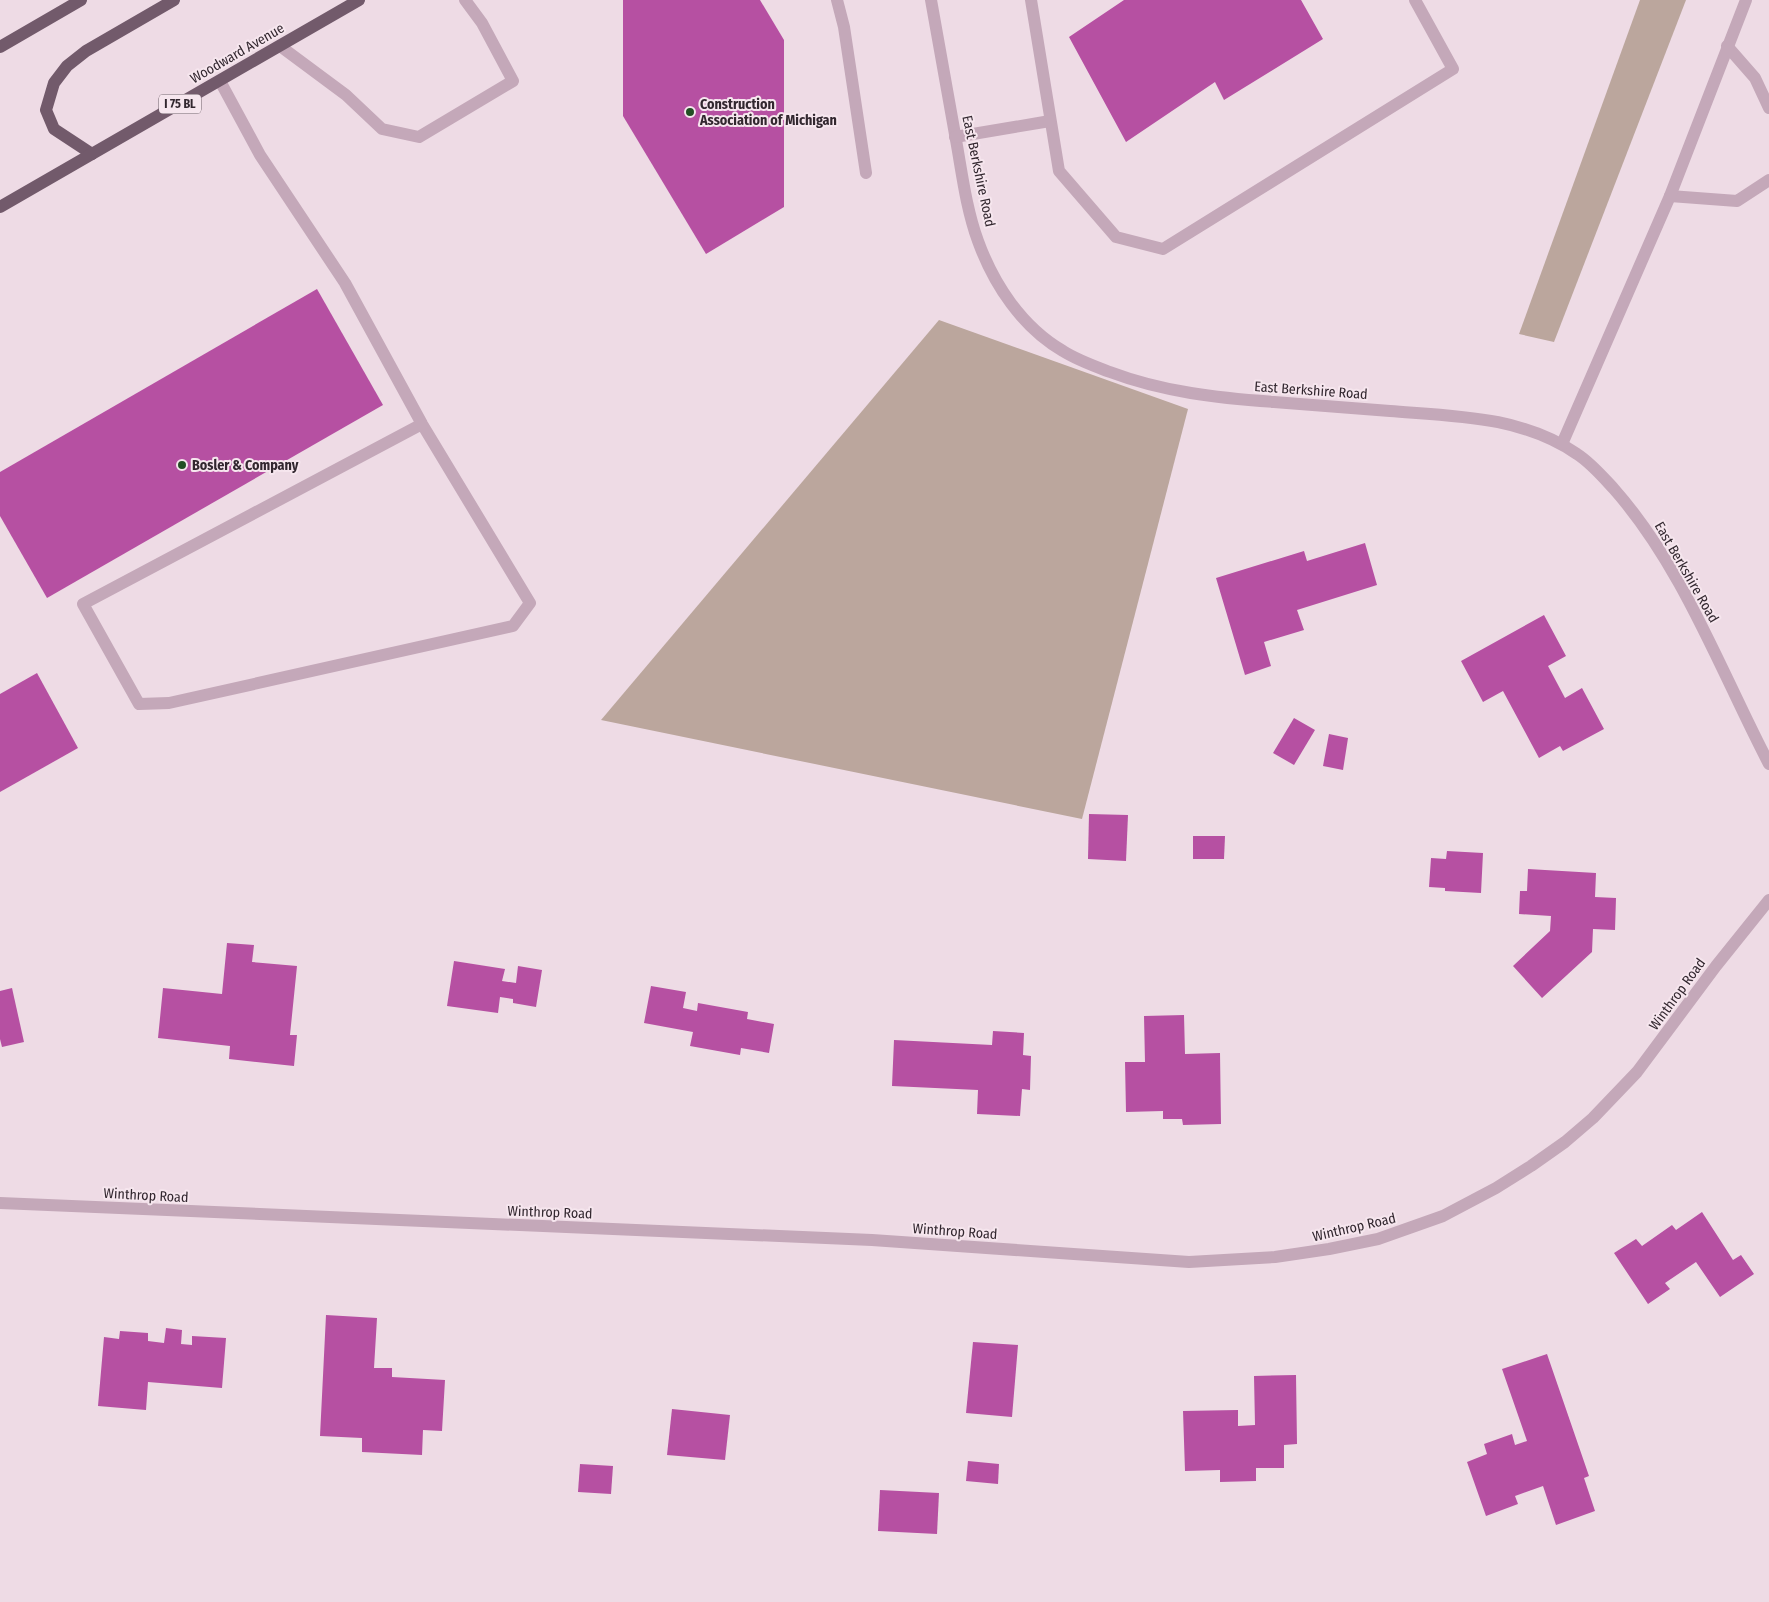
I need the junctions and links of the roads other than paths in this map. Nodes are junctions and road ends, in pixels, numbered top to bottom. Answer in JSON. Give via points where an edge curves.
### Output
{"nodes":[{"id":1,"x":81,"y":0,"type":"edge"},
{"id":2,"x":174,"y":0,"type":"edge"},
{"id":3,"x":359,"y":0,"type":"edge"},
{"id":4,"x":465,"y":0,"type":"edge"},
{"id":5,"x":837,"y":0,"type":"edge"},
{"id":6,"x":931,"y":0,"type":"edge"},
{"id":7,"x":1031,"y":0,"type":"edge"},
{"id":8,"x":1414,"y":0,"type":"edge"},
{"id":9,"x":1746,"y":0,"type":"edge"},
{"id":10,"x":280,"y":46,"type":"junction"},
{"id":11,"x":1727,"y":46,"type":"junction"},
{"id":12,"x":0,"y":47,"type":"edge"},
{"id":13,"x":220,"y":81,"type":"junction"},
{"id":14,"x":1769,"y":108,"type":"edge"},
{"id":15,"x":1050,"y":121,"type":"junction"},
{"id":16,"x":956,"y":136,"type":"junction"},
{"id":17,"x":92,"y":154,"type":"junction"},
{"id":18,"x":866,"y":173,"type":"dead end"},
{"id":19,"x":1769,"y":180,"type":"edge"},
{"id":20,"x":1670,"y":196,"type":"junction"},
{"id":21,"x":0,"y":207,"type":"edge"},
{"id":22,"x":422,"y":424,"type":"junction"},
{"id":23,"x":1562,"y":444,"type":"junction"},
{"id":24,"x":1769,"y":764,"type":"edge"},
{"id":25,"x":1769,"y":900,"type":"edge"},
{"id":26,"x":0,"y":1203,"type":"edge"}],
"edges":[{"from":1,"to":12,"type":"main road"},
{"from":2,"to":17,"type":"main road","via":[[86,51],[67,66],[54,83],[46,110],[54,129]]},
{"from":3,"to":10,"type":"main road","name":"Woodward Avenue","number":"I 75 BL"},
{"from":4,"to":10,"type":"street","via":[[482,23],[513,82],[419,137],[382,129],[346,95]]},
{"from":5,"to":18,"type":"street"},
{"from":6,"to":16,"type":"street","name":"East Berkshire Road"},
{"from":7,"to":15,"type":"street"},
{"from":8,"to":15,"type":"street","via":[[1453,69],[1163,249],[1116,237],[1059,171]]},
{"from":9,"to":11,"type":"street"},
{"from":10,"to":13,"type":"main road","name":"Woodward Avenue","number":"I 75 BL"},
{"from":11,"to":14,"type":"street","via":[[1755,78]]},
{"from":11,"to":20,"type":"street"},
{"from":13,"to":17,"type":"main road","name":"Woodward Avenue","number":"I 75 BL"},
{"from":13,"to":22,"type":"street","via":[[260,155],[345,283]]},
{"from":15,"to":16,"type":"street"},
{"from":16,"to":23,"type":"street","name":"East Berkshire Road","via":[[967,201],[995,278],[1033,329],[1064,352],[1127,379],[1186,393],[1473,418],[1522,428]]},
{"from":17,"to":21,"type":"main road","name":"Woodward Avenue","number":"I 75 BL"},
{"from":19,"to":20,"type":"street","via":[[1736,201]]},
{"from":20,"to":23,"type":"street"},
{"from":22,"to":22,"type":"street","via":[[530,603],[513,626],[169,703],[140,704],[83,604]]},
{"from":23,"to":24,"type":"street","name":"East Berkshire Road","via":[[1596,470],[1649,534],[1691,606]]},
{"from":25,"to":26,"type":"street","name":"Winthrop Road","via":[[1637,1072],[1594,1118],[1565,1142],[1496,1188],[1443,1216],[1378,1239],[1328,1249],[1276,1257],[1189,1262],[872,1240]]}]}
